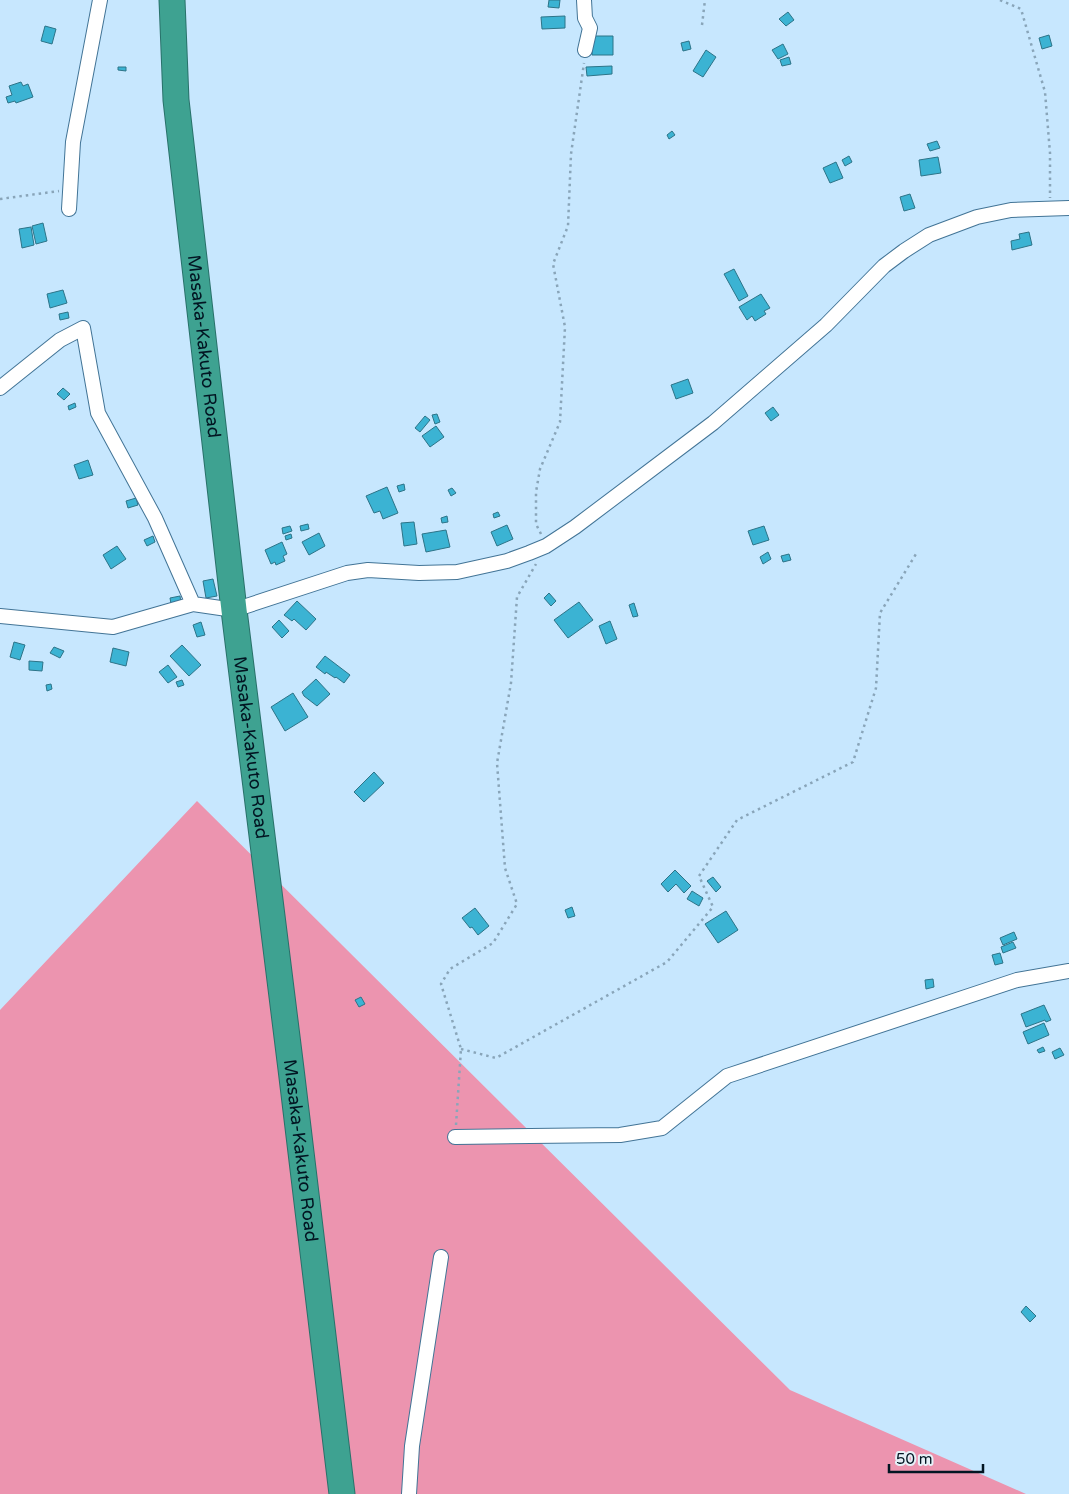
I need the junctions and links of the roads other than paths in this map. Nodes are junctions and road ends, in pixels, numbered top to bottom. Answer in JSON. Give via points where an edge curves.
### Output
{"nodes":[{"id":1,"x":100,"y":0,"type":"edge"},
{"id":2,"x":172,"y":0,"type":"edge"},
{"id":3,"x":584,"y":0,"type":"edge"},
{"id":4,"x":586,"y":50,"type":"road end"},
{"id":5,"x":1069,"y":208,"type":"edge"},
{"id":6,"x":69,"y":209,"type":"dead end"},
{"id":7,"x":0,"y":388,"type":"edge"},
{"id":8,"x":193,"y":604,"type":"junction"},
{"id":9,"x":234,"y":610,"type":"junction"},
{"id":10,"x":0,"y":616,"type":"edge"},
{"id":11,"x":1069,"y":971,"type":"edge"},
{"id":12,"x":455,"y":1137,"type":"road end"},
{"id":13,"x":441,"y":1258,"type":"dead end"},
{"id":14,"x":342,"y":1494,"type":"edge"},
{"id":15,"x":410,"y":1494,"type":"edge"}],
"edges":[{"from":1,"to":6,"type":"street","via":[[73,142]]},
{"from":2,"to":9,"type":"highway","name":"Masaka-Kakuto Road","via":[[176,100]]},
{"from":3,"to":4,"type":"street","via":[[585,18],[590,28]]},
{"from":5,"to":9,"type":"street","via":[[1011,210],[977,216],[930,235],[904,251],[884,266],[826,325],[713,423],[546,546],[507,561],[457,572],[368,570],[347,573]]},
{"from":7,"to":8,"type":"street","via":[[60,340],[83,328],[98,413],[155,518]]},
{"from":8,"to":9,"type":"street"},
{"from":8,"to":10,"type":"street","via":[[113,627]]},
{"from":9,"to":14,"type":"highway","name":"Masaka-Kakuto Road"},
{"from":11,"to":12,"type":"street","via":[[1017,980],[726,1076],[662,1128],[620,1134]]},
{"from":13,"to":15,"type":"street","via":[[412,1446]]}]}
